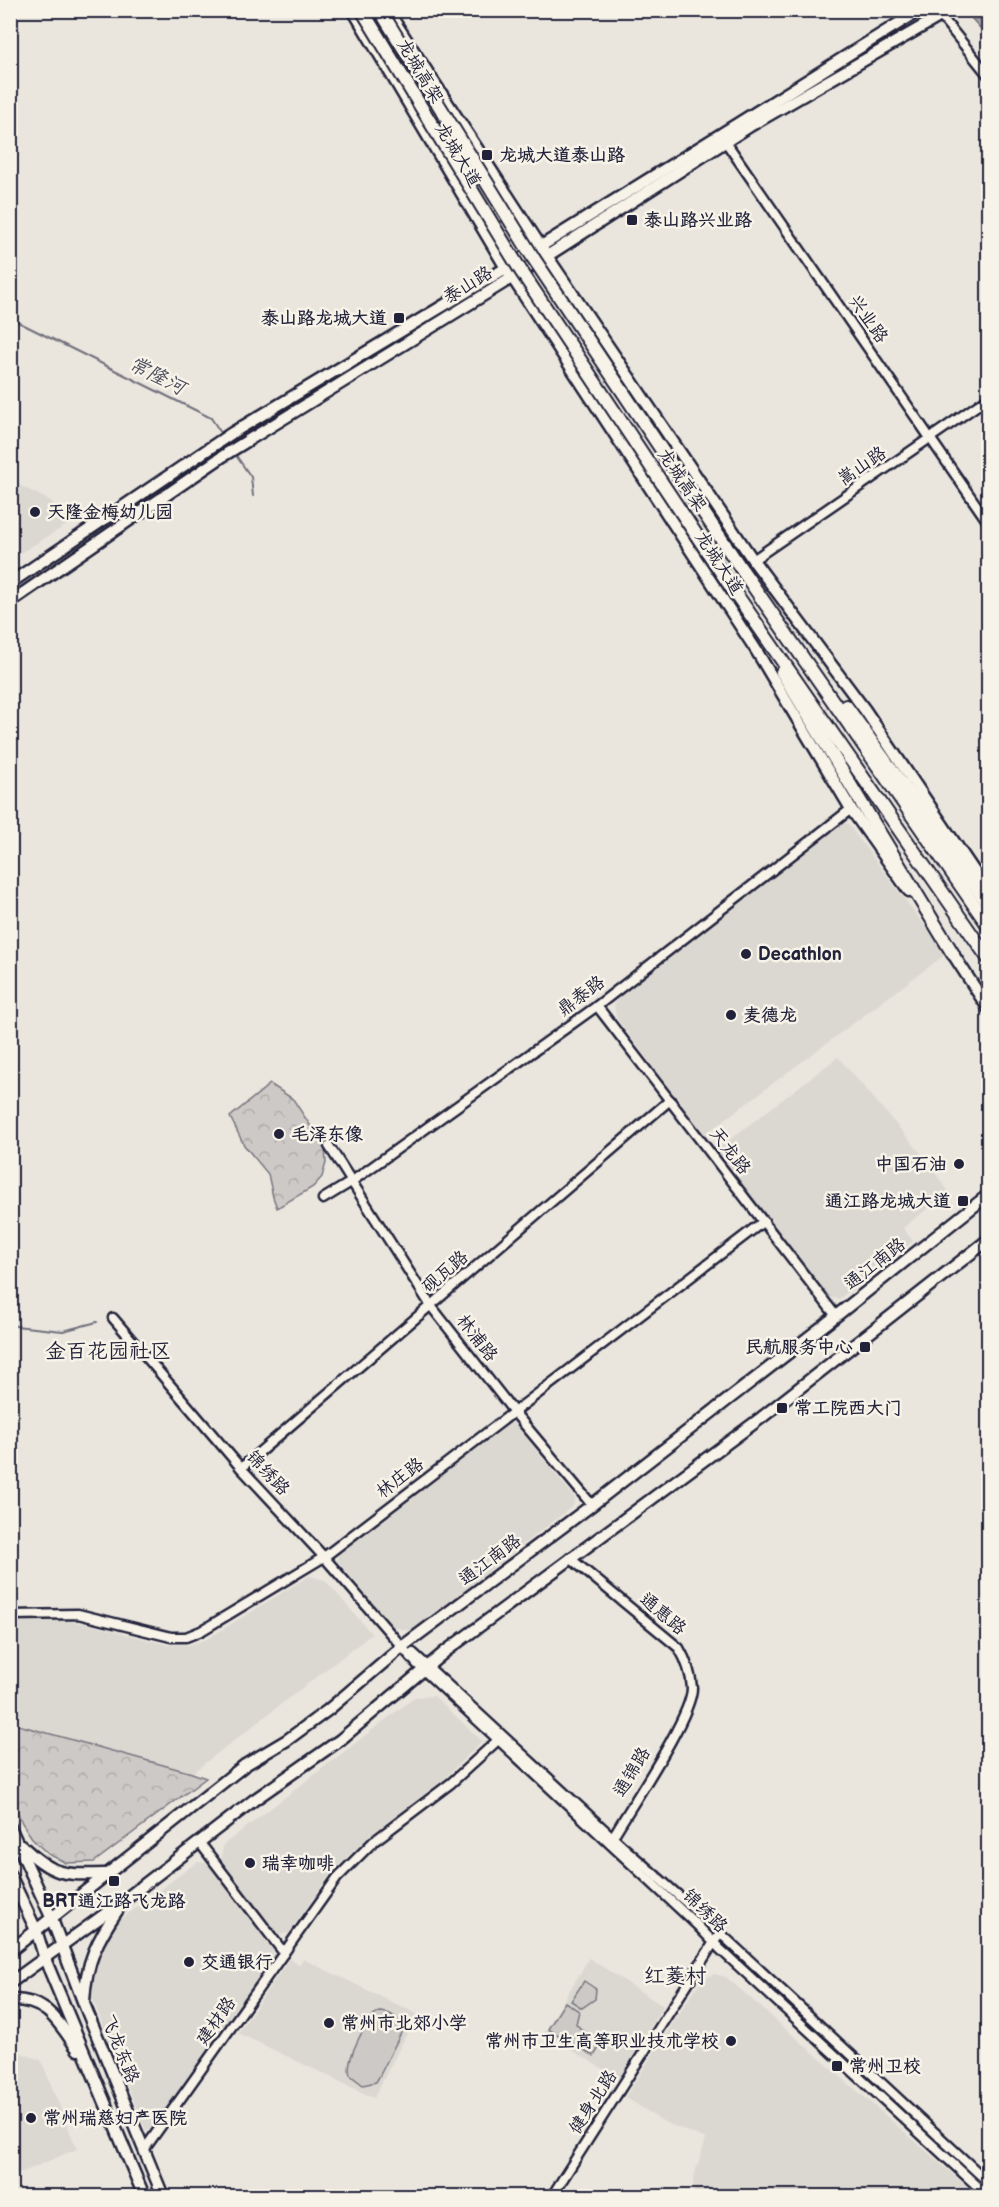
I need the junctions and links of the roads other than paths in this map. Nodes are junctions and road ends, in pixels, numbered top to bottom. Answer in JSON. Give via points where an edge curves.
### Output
{"nodes":[{"id":1,"x":352,"y":10,"type":"edge"},
{"id":2,"x":362,"y":10,"type":"edge"},
{"id":3,"x":380,"y":10,"type":"edge"},
{"id":4,"x":387,"y":10,"type":"edge"},
{"id":5,"x":920,"y":10,"type":"edge"},
{"id":6,"x":951,"y":10,"type":"edge"},
{"id":7,"x":938,"y":14,"type":"edge"},
{"id":8,"x":988,"y":75,"type":"edge"},
{"id":9,"x":723,"y":138,"type":"junction"},
{"id":10,"x":544,"y":251,"type":"junction"},
{"id":11,"x":509,"y":272,"type":"junction"},
{"id":12,"x":988,"y":398,"type":"edge"},
{"id":13,"x":931,"y":438,"type":"junction"},
{"id":14,"x":988,"y":522,"type":"edge"},
{"id":15,"x":753,"y":560,"type":"junction"},
{"id":16,"x":742,"y":570,"type":"junction"},
{"id":17,"x":727,"y":581,"type":"junction"},
{"id":18,"x":10,"y":583,"type":"edge"},
{"id":19,"x":10,"y":602,"type":"edge"},
{"id":20,"x":851,"y":808,"type":"junction"},
{"id":21,"x":988,"y":892,"type":"edge"},
{"id":22,"x":988,"y":904,"type":"edge"},
{"id":23,"x":988,"y":925,"type":"edge"},
{"id":24,"x":953,"y":954,"type":"junction"},
{"id":25,"x":988,"y":958,"type":"edge"},
{"id":26,"x":597,"y":1006,"type":"junction"},
{"id":27,"x":988,"y":1008,"type":"edge"},
{"id":28,"x":670,"y":1100,"type":"junction"},
{"id":29,"x":330,"y":1146,"type":"dead end"},
{"id":30,"x":351,"y":1182,"type":"junction"},
{"id":31,"x":988,"y":1195,"type":"edge"},
{"id":32,"x":323,"y":1199,"type":"dead end"},
{"id":33,"x":764,"y":1221,"type":"junction"},
{"id":34,"x":988,"y":1240,"type":"edge"},
{"id":35,"x":430,"y":1306,"type":"junction"},
{"id":36,"x":836,"y":1316,"type":"junction"},
{"id":37,"x":113,"y":1318,"type":"dead end"},
{"id":38,"x":514,"y":1412,"type":"junction"},
{"id":39,"x":241,"y":1468,"type":"junction"},
{"id":40,"x":592,"y":1505,"type":"junction"},
{"id":41,"x":324,"y":1557,"type":"junction"},
{"id":42,"x":570,"y":1558,"type":"junction"},
{"id":43,"x":10,"y":1615,"type":"edge"},
{"id":44,"x":403,"y":1646,"type":"junction"},
{"id":45,"x":425,"y":1668,"type":"junction"},
{"id":46,"x":684,"y":1718,"type":"joint"},
{"id":47,"x":498,"y":1740,"type":"junction"},
{"id":48,"x":10,"y":1827,"type":"edge"},
{"id":49,"x":16,"y":1840,"type":"junction"},
{"id":50,"x":610,"y":1840,"type":"junction"},
{"id":51,"x":200,"y":1843,"type":"junction"},
{"id":52,"x":107,"y":1874,"type":"junction"},
{"id":53,"x":10,"y":1875,"type":"edge"},
{"id":54,"x":123,"y":1901,"type":"junction"},
{"id":55,"x":51,"y":1917,"type":"junction"},
{"id":56,"x":36,"y":1930,"type":"junction"},
{"id":57,"x":720,"y":1934,"type":"junction"},
{"id":58,"x":714,"y":1943,"type":"junction"},
{"id":59,"x":62,"y":1947,"type":"junction"},
{"id":60,"x":10,"y":1951,"type":"edge"},
{"id":61,"x":284,"y":1953,"type":"junction"},
{"id":62,"x":45,"y":1959,"type":"junction"},
{"id":63,"x":10,"y":1983,"type":"edge"},
{"id":64,"x":10,"y":2000,"type":"edge"},
{"id":65,"x":84,"y":2004,"type":"junction"},
{"id":66,"x":90,"y":2066,"type":"junction"},
{"id":67,"x":144,"y":2150,"type":"junction"},
{"id":68,"x":988,"y":2182,"type":"edge"},
{"id":69,"x":144,"y":2196,"type":"edge"},
{"id":70,"x":163,"y":2196,"type":"edge"},
{"id":71,"x":552,"y":2196,"type":"edge"},
{"id":72,"x":988,"y":2196,"type":"edge"}],
"edges":[{"from":1,"to":11,"type":"main road","name":"龙城大道"},
{"from":2,"to":17,"type":"highway","name":"龙城高架","bridge":true,"via":[[521,272]]},
{"from":3,"to":16,"type":"highway","name":"龙城高架","bridge":true,"via":[[534,259]]},
{"from":4,"to":10,"type":"main road","name":"龙城大道"},
{"from":5,"to":9,"type":"main road","name":"泰山路"},
{"from":6,"to":7,"type":"main road","name":"泰山路"},
{"from":7,"to":8,"type":"street"},
{"from":7,"to":9,"type":"main road","name":"泰山路"},
{"from":9,"to":10,"type":"main road","name":"泰山路"},
{"from":9,"to":13,"type":"street","name":"兴业路"},
{"from":10,"to":11,"type":"main road","name":"泰山路"},
{"from":10,"to":15,"type":"main road","name":"龙城大道"},
{"from":11,"to":18,"type":"main road","name":"泰山路","via":[[232,433]]},
{"from":11,"to":19,"type":"main road","name":"泰山路","via":[[226,454]]},
{"from":11,"to":20,"type":"main road","name":"龙城大道","via":[[756,650]]},
{"from":12,"to":13,"type":"street","name":"嵩山路"},
{"from":13,"to":14,"type":"street","name":"兴业路"},
{"from":13,"to":15,"type":"street","name":"嵩山路"},
{"from":15,"to":21,"type":"main road","name":"龙城大道","via":[[865,710]]},
{"from":16,"to":22,"type":"highway","via":[[847,707]]},
{"from":16,"to":23,"type":"highway","name":"龙城高架"},
{"from":17,"to":24,"type":"highway"},
{"from":17,"to":25,"type":"highway","name":"龙城高架"},
{"from":20,"to":24,"type":"main road","name":"龙城大道"},
{"from":20,"to":26,"type":"street","name":"鼎泰路"},
{"from":24,"to":27,"type":"main road","name":"龙城大道"},
{"from":26,"to":28,"type":"street","name":"天龙路"},
{"from":26,"to":30,"type":"street","name":"鼎泰路"},
{"from":28,"to":33,"type":"street","name":"天龙路"},
{"from":28,"to":35,"type":"street","name":"砚瓦路"},
{"from":29,"to":30,"type":"street","name":"林浦路"},
{"from":30,"to":32,"type":"street","name":"鼎泰路"},
{"from":30,"to":35,"type":"street","name":"林浦路"},
{"from":31,"to":36,"type":"main road","name":"通江南路"},
{"from":33,"to":36,"type":"street","name":"天龙路"},
{"from":33,"to":38,"type":"street","name":"林庄路"},
{"from":34,"to":42,"type":"main road","via":[[761,1418]]},
{"from":35,"to":38,"type":"street","name":"林浦路"},
{"from":35,"to":39,"type":"street","name":"砚瓦路"},
{"from":36,"to":40,"type":"main road","name":"通江南路"},
{"from":37,"to":39,"type":"street","name":"锦绣路"},
{"from":38,"to":40,"type":"street","name":"林浦路"},
{"from":38,"to":41,"type":"street","name":"林庄路"},
{"from":39,"to":41,"type":"street","name":"锦绣路"},
{"from":40,"to":44,"type":"main road","name":"通江南路"},
{"from":41,"to":43,"type":"street","name":"林庄路","via":[[186,1637],[171,1637],[78,1614]]},
{"from":41,"to":44,"type":"street","name":"锦绣路"},
{"from":42,"to":45,"type":"main road"},
{"from":42,"to":46,"type":"street","name":"通惠路","via":[[679,1648],[687,1662],[692,1689]]},
{"from":44,"to":45,"type":"street","name":"锦绣路"},
{"from":44,"to":52,"type":"main road","name":"通江南路","via":[[328,1710],[246,1765]]},
{"from":45,"to":47,"type":"street","name":"锦绣路"},
{"from":45,"to":50,"type":"street","name":"锦绣路"},
{"from":45,"to":51,"type":"main road","via":[[340,1740]]},
{"from":46,"to":50,"type":"street","name":"通锦路"},
{"from":47,"to":50,"type":"street","name":"锦绣路"},
{"from":47,"to":61,"type":"street","name":"建材路","via":[[451,1783],[373,1842],[337,1878]]},
{"from":48,"to":49,"type":"main road","name":"飞龙东路"},
{"from":49,"to":52,"type":"main road","via":[[38,1862],[65,1875]]},
{"from":49,"to":55,"type":"main road","name":"飞龙东路"},
{"from":50,"to":57,"type":"street","name":"锦绣路"},
{"from":50,"to":58,"type":"street","name":"锦绣路"},
{"from":51,"to":54,"type":"main road"},
{"from":51,"to":61,"type":"street"},
{"from":52,"to":55,"type":"main road","name":"通江南路"},
{"from":53,"to":56,"type":"main road","name":"飞龙东路"},
{"from":54,"to":59,"type":"main road"},
{"from":54,"to":65,"type":"main road","via":[[100,1935],[88,1967]]},
{"from":55,"to":56,"type":"main road","name":"通江南路"},
{"from":55,"to":59,"type":"main road","name":"飞龙东路"},
{"from":56,"to":60,"type":"main road","name":"通江南路"},
{"from":56,"to":62,"type":"main road","name":"飞龙东路"},
{"from":57,"to":58,"type":"street","name":"健身北路"},
{"from":57,"to":68,"type":"street","name":"锦绣路"},
{"from":58,"to":71,"type":"street","name":"健身北路"},
{"from":58,"to":72,"type":"street","name":"锦绣路"},
{"from":59,"to":62,"type":"main road"},
{"from":59,"to":65,"type":"main road","name":"飞龙东路"},
{"from":61,"to":67,"type":"street","name":"建材路"},
{"from":62,"to":63,"type":"main road"},
{"from":62,"to":66,"type":"main road","name":"飞龙东路"},
{"from":64,"to":66,"type":"main road","via":[[25,2000],[49,2012]]},
{"from":65,"to":67,"type":"main road","name":"飞龙东路"},
{"from":66,"to":69,"type":"main road","name":"飞龙东路"},
{"from":67,"to":70,"type":"main road","name":"飞龙东路"}]}
